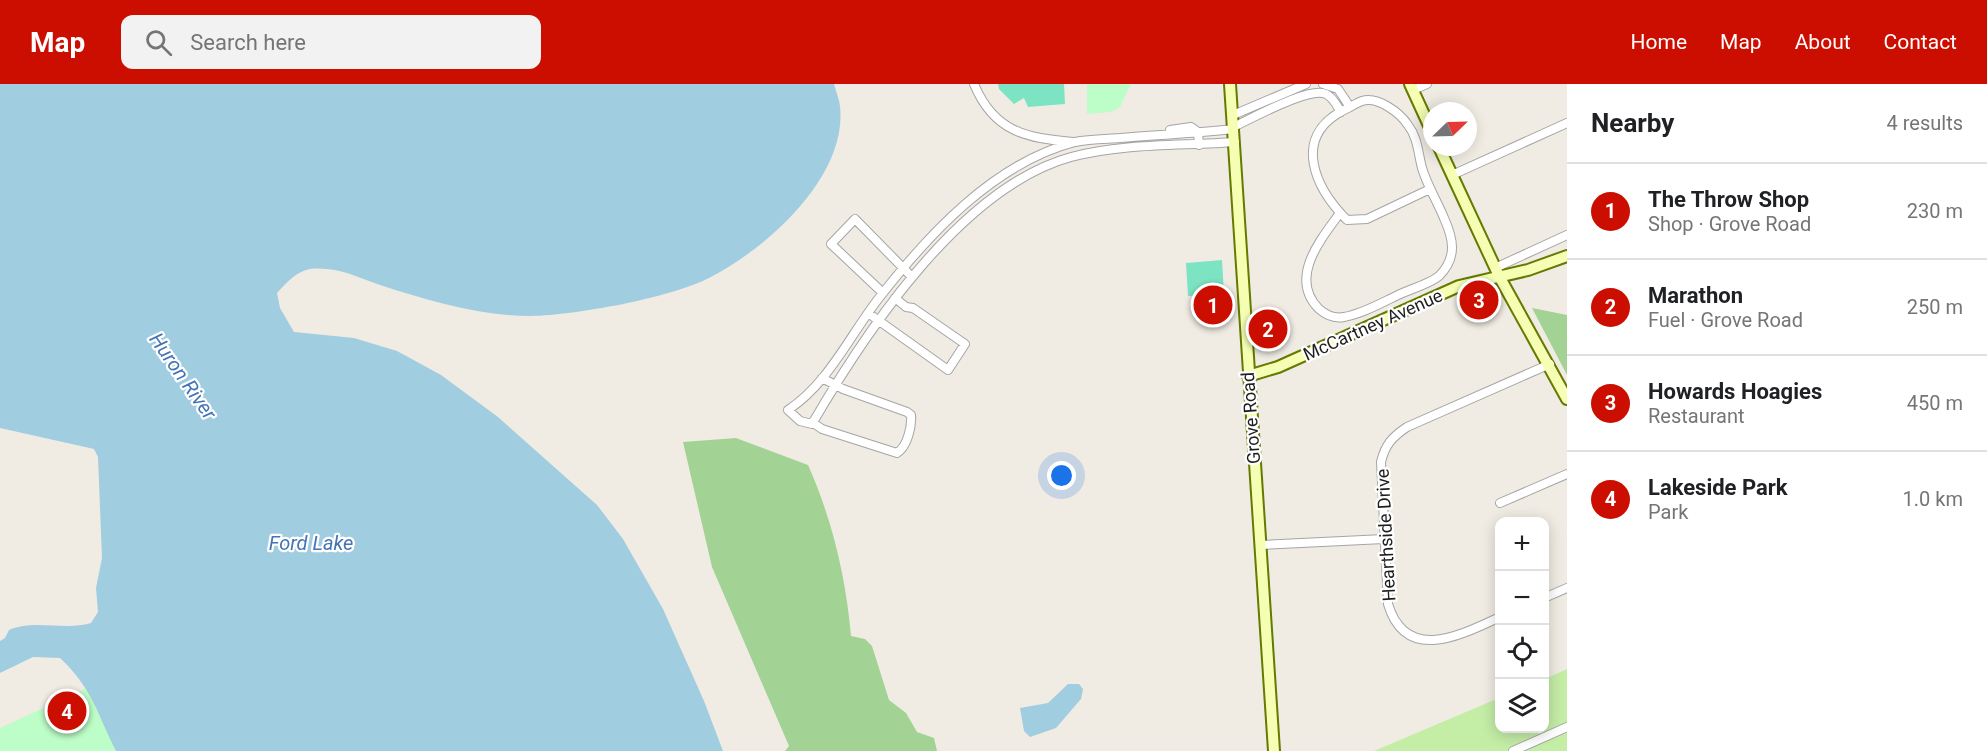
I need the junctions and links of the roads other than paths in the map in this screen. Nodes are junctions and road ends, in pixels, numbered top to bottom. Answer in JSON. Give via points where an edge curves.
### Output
{"nodes":[{"id":1,"x":974,"y":84,"type":"edge"},
{"id":2,"x":1230,"y":84,"type":"edge"},
{"id":3,"x":1306,"y":84,"type":"edge"},
{"id":4,"x":1323,"y":84,"type":"edge"},
{"id":5,"x":1426,"y":84,"type":"edge"},
{"id":6,"x":1412,"y":87,"type":"edge"},
{"id":7,"x":1350,"y":107,"type":"junction"},
{"id":8,"x":1341,"y":112,"type":"junction"},
{"id":9,"x":1423,"y":112,"type":"edge"},
{"id":10,"x":1233,"y":115,"type":"junction"},
{"id":11,"x":1567,"y":123,"type":"edge"},
{"id":12,"x":1233,"y":128,"type":"junction"},
{"id":13,"x":1198,"y":132,"type":"junction"},
{"id":14,"x":1154,"y":135,"type":"junction"},
{"id":15,"x":1140,"y":136,"type":"junction"},
{"id":16,"x":1101,"y":140,"type":"junction"},
{"id":17,"x":1076,"y":142,"type":"junction"},
{"id":18,"x":1235,"y":142,"type":"junction"},
{"id":19,"x":1199,"y":145,"type":"junction"},
{"id":20,"x":1154,"y":147,"type":"junction"},
{"id":21,"x":1103,"y":151,"type":"junction"},
{"id":22,"x":1443,"y":156,"type":"edge"},
{"id":23,"x":1036,"y":157,"type":"junction"},
{"id":24,"x":1044,"y":167,"type":"junction"},
{"id":25,"x":1452,"y":175,"type":"junction"},
{"id":26,"x":1430,"y":189,"type":"junction"},
{"id":27,"x":977,"y":196,"type":"junction"},
{"id":28,"x":985,"y":206,"type":"junction"},
{"id":29,"x":1340,"y":213,"type":"junction"},
{"id":30,"x":1567,"y":235,"type":"edge"},
{"id":31,"x":1567,"y":256,"type":"edge"},
{"id":32,"x":904,"y":267,"type":"junction"},
{"id":33,"x":1497,"y":272,"type":"junction"},
{"id":34,"x":912,"y":277,"type":"junction"},
{"id":35,"x":883,"y":293,"type":"junction"},
{"id":36,"x":895,"y":298,"type":"junction"},
{"id":37,"x":868,"y":313,"type":"junction"},
{"id":38,"x":877,"y":322,"type":"junction"},
{"id":39,"x":1550,"y":364,"type":"junction"},
{"id":40,"x":1248,"y":376,"type":"junction"},
{"id":41,"x":822,"y":378,"type":"junction"},
{"id":42,"x":834,"y":385,"type":"junction"},
{"id":43,"x":1567,"y":399,"type":"edge"},
{"id":44,"x":813,"y":423,"type":"junction"},
{"id":45,"x":1567,"y":474,"type":"edge"},
{"id":46,"x":1500,"y":503,"type":"dead end"},
{"id":47,"x":1384,"y":539,"type":"junction"},
{"id":48,"x":1260,"y":545,"type":"junction"},
{"id":49,"x":1567,"y":588,"type":"edge"},
{"id":50,"x":1549,"y":595,"type":"edge"},
{"id":51,"x":1495,"y":619,"type":"edge"},
{"id":52,"x":1567,"y":727,"type":"edge"},
{"id":53,"x":1274,"y":751,"type":"edge"},
{"id":54,"x":1513,"y":751,"type":"edge"}],
"edges":[{"from":1,"to":17,"type":"street","via":[[996,120],[1024,136]]},
{"from":2,"to":10,"type":"main road","name":"Grove Road"},
{"from":3,"to":10,"type":"street"},
{"from":4,"to":7,"type":"street","via":[[1338,89]]},
{"from":5,"to":6,"type":"street"},
{"from":6,"to":9,"type":"main road"},
{"from":7,"to":8,"type":"street"},
{"from":7,"to":26,"type":"street","via":[[1364,100],[1381,103],[1401,117],[1415,138]]},
{"from":8,"to":12,"type":"street","via":[[1330,96],[1318,92]]},
{"from":8,"to":29,"type":"street","via":[[1319,129],[1313,149],[1318,179]]},
{"from":10,"to":12,"type":"main road","name":"Grove Road"},
{"from":11,"to":25,"type":"street"},
{"from":12,"to":13,"type":"street"},
{"from":12,"to":18,"type":"main road","name":"Grove Road"},
{"from":13,"to":14,"type":"street"},
{"from":13,"to":15,"type":"street","via":[[1191,127]]},
{"from":13,"to":19,"type":"street"},
{"from":14,"to":15,"type":"street"},
{"from":14,"to":20,"type":"street"},
{"from":15,"to":16,"type":"street"},
{"from":16,"to":17,"type":"street"},
{"from":16,"to":21,"type":"street"},
{"from":17,"to":23,"type":"street"},
{"from":18,"to":19,"type":"street"},
{"from":18,"to":40,"type":"main road","name":"Grove Road"},
{"from":19,"to":20,"type":"street"},
{"from":20,"to":21,"type":"street"},
{"from":21,"to":24,"type":"street"},
{"from":22,"to":25,"type":"main road"},
{"from":23,"to":24,"type":"street"},
{"from":23,"to":27,"type":"street","via":[[1004,174]]},
{"from":24,"to":28,"type":"street"},
{"from":25,"to":33,"type":"main road"},
{"from":26,"to":29,"type":"street","via":[[1367,219],[1348,221]]},
{"from":26,"to":29,"type":"street","via":[[1453,240],[1439,277],[1356,314],[1337,318],[1315,305],[1306,268]]},
{"from":27,"to":28,"type":"street"},
{"from":27,"to":32,"type":"street"},
{"from":28,"to":34,"type":"street"},
{"from":30,"to":33,"type":"street"},
{"from":31,"to":33,"type":"main road","name":"McCartney Avenue","via":[[1528,270]]},
{"from":32,"to":34,"type":"street"},
{"from":32,"to":35,"type":"street"},
{"from":32,"to":35,"type":"street","via":[[855,219],[831,243]]},
{"from":33,"to":39,"type":"main road"},
{"from":33,"to":40,"type":"main road","name":"McCartney Avenue","via":[[1278,367]]},
{"from":34,"to":36,"type":"street"},
{"from":35,"to":37,"type":"street"},
{"from":36,"to":38,"type":"street"},
{"from":36,"to":38,"type":"street","via":[[965,344],[948,370]]},
{"from":37,"to":38,"type":"street"},
{"from":37,"to":41,"type":"street"},
{"from":38,"to":42,"type":"street"},
{"from":39,"to":43,"type":"main road"},
{"from":39,"to":47,"type":"street","name":"Hearthside Drive","via":[[1393,437],[1384,448],[1381,462]]},
{"from":40,"to":48,"type":"main road","name":"Grove Road"},
{"from":41,"to":42,"type":"street"},
{"from":41,"to":44,"type":"street","via":[[802,401],[788,410],[800,421]]},
{"from":42,"to":44,"type":"street"},
{"from":42,"to":44,"type":"street","via":[[911,415],[902,450],[892,453]]},
{"from":45,"to":46,"type":"street"},
{"from":47,"to":48,"type":"street"},
{"from":47,"to":51,"type":"street","name":"Hearthside Drive","via":[[1388,604],[1392,617],[1411,635],[1422,640],[1442,640]]},
{"from":48,"to":53,"type":"main road","name":"Grove Road"},
{"from":49,"to":50,"type":"street"},
{"from":52,"to":54,"type":"street"}]}
